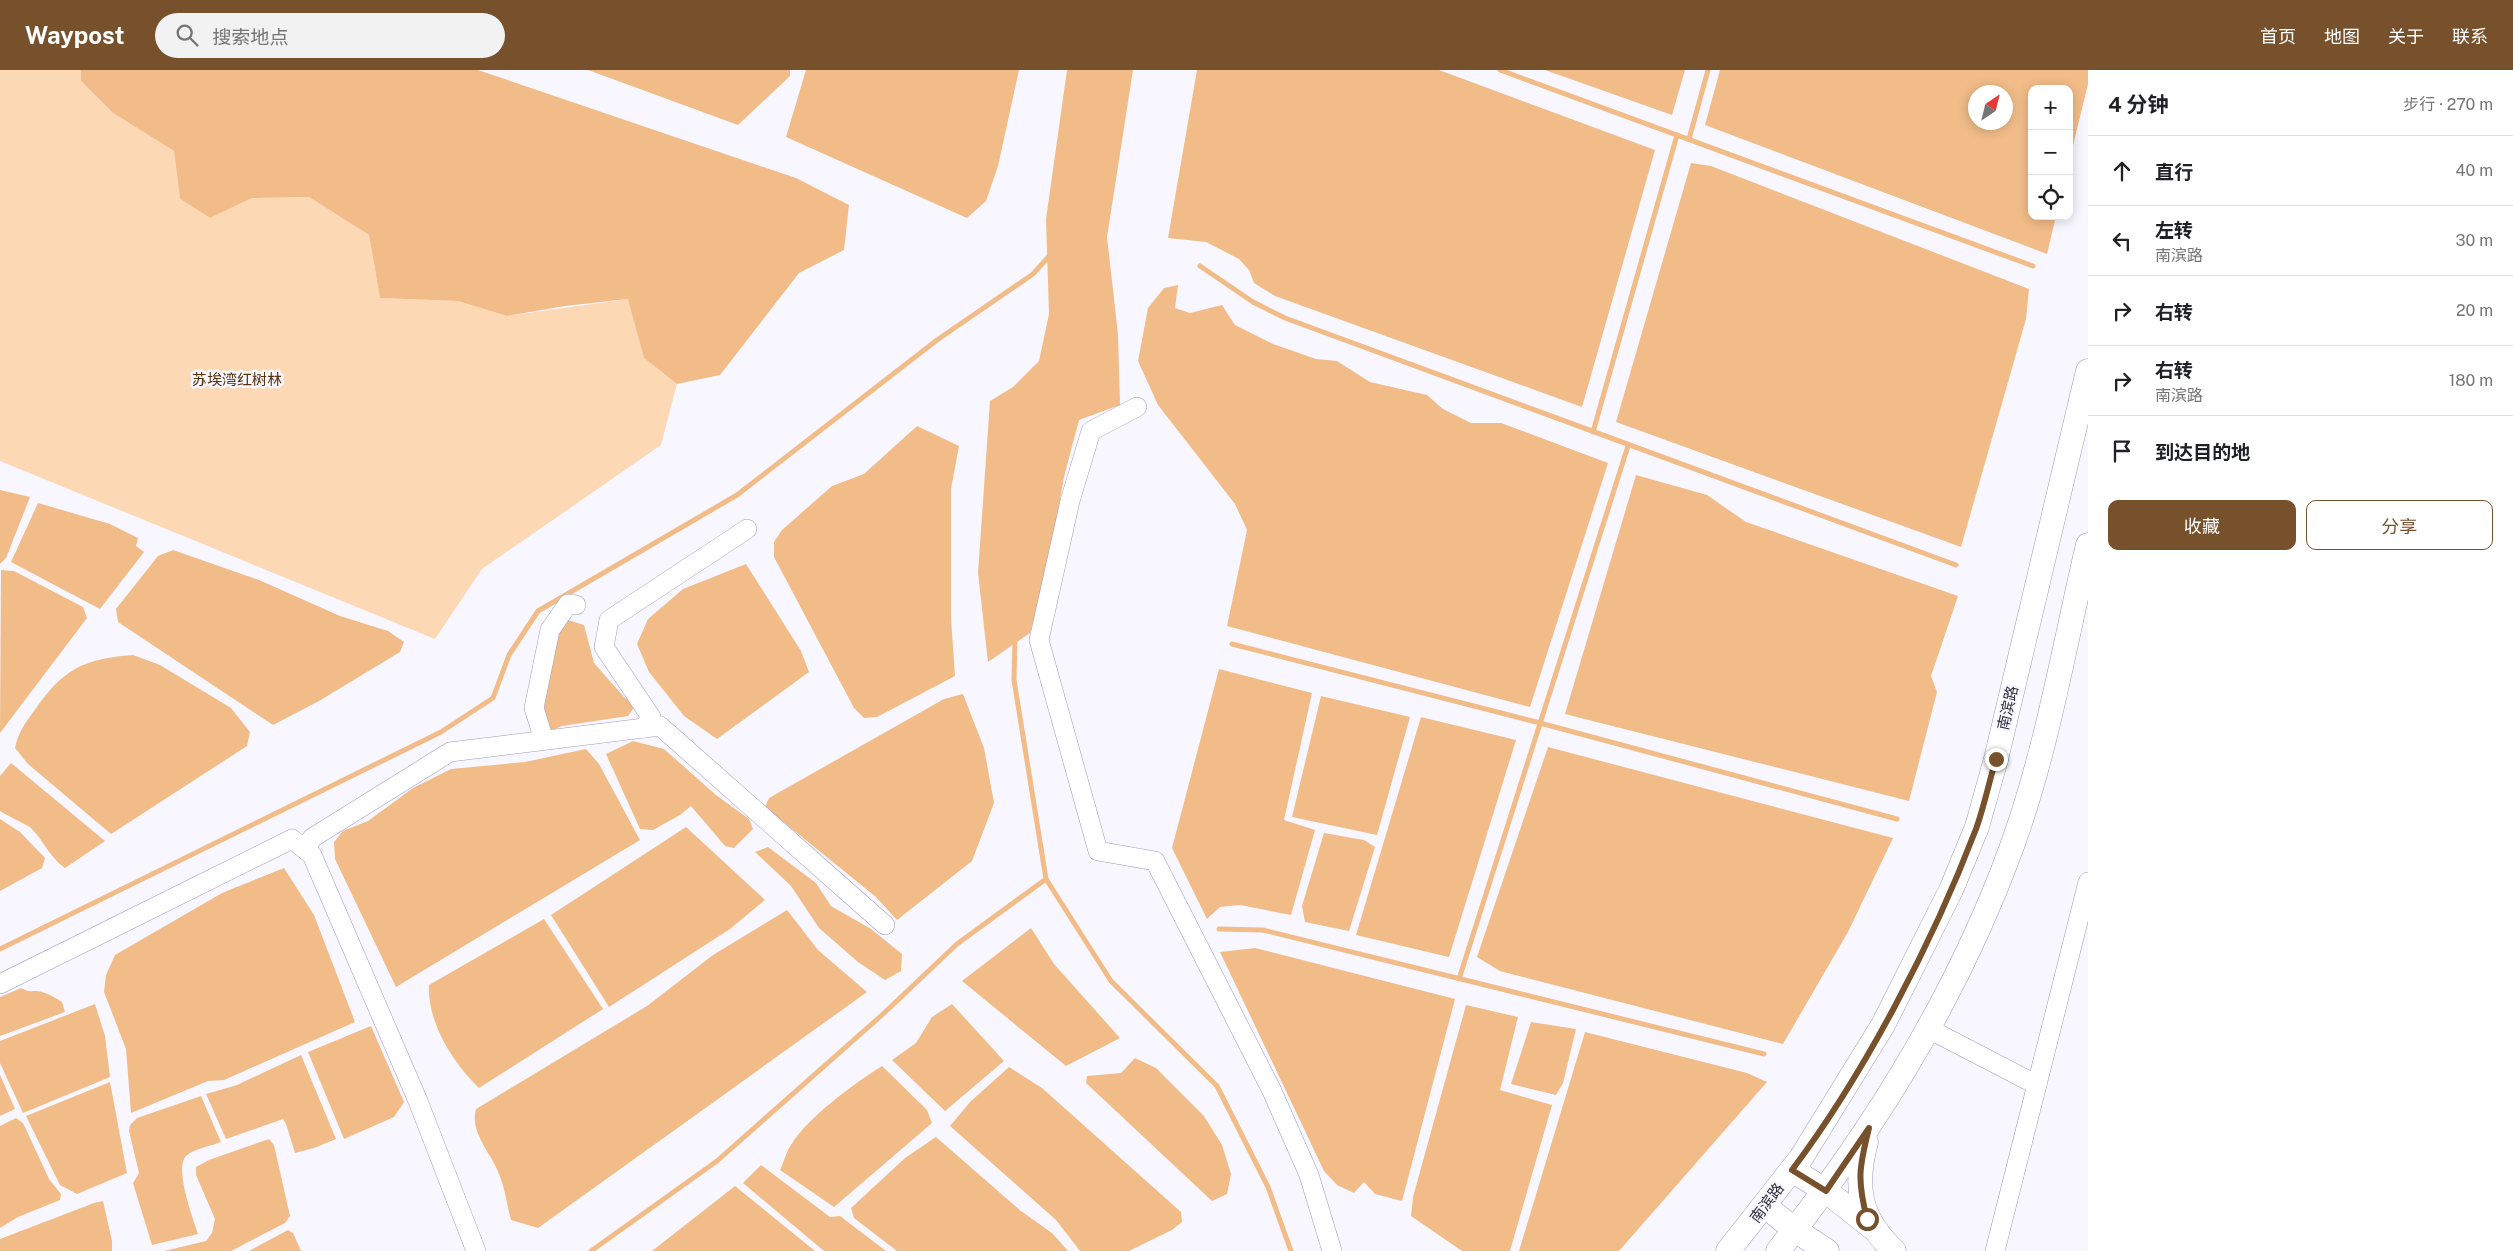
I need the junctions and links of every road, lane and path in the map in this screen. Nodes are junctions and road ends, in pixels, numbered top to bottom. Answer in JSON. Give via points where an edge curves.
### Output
{"nodes":[{"id":1,"x":2088,"y":371,"type":"edge"},
{"id":2,"x":1137,"y":407,"type":"dead end"},
{"id":3,"x":747,"y":529,"type":"dead end"},
{"id":4,"x":2088,"y":545,"type":"edge"},
{"id":5,"x":576,"y":604,"type":"dead end"},
{"id":6,"x":644,"y":728,"type":"junction"},
{"id":7,"x":544,"y":740,"type":"junction"},
{"id":8,"x":306,"y":850,"type":"junction"},
{"id":9,"x":2088,"y":882,"type":"edge"},
{"id":10,"x":885,"y":925,"type":"dead end"},
{"id":11,"x":0,"y":984,"type":"edge"},
{"id":12,"x":1927,"y":1028,"type":"junction"},
{"id":13,"x":2037,"y":1085,"type":"junction"},
{"id":14,"x":1869,"y":1128,"type":"junction"},
{"id":15,"x":1792,"y":1170,"type":"junction"},
{"id":16,"x":1826,"y":1191,"type":"junction"},
{"id":17,"x":1764,"y":1206,"type":"junction"},
{"id":18,"x":1874,"y":1229,"type":"junction"},
{"id":19,"x":1795,"y":1230,"type":"junction"},
{"id":20,"x":476,"y":1251,"type":"edge"},
{"id":21,"x":1332,"y":1251,"type":"edge"},
{"id":22,"x":1728,"y":1251,"type":"edge"},
{"id":23,"x":1778,"y":1251,"type":"edge"},
{"id":24,"x":1827,"y":1251,"type":"edge"},
{"id":25,"x":1894,"y":1251,"type":"edge"},
{"id":26,"x":1995,"y":1251,"type":"edge"}],
"edges":[{"from":1,"to":15,"type":"main road","name":"南滨路","via":[[1977,827],[1951,890],[1883,1025],[1843,1094]]},
{"from":2,"to":21,"type":"street","via":[[1092,431],[1070,501],[1039,640],[1098,851],[1154,861],[1272,1091],[1309,1175]]},
{"from":3,"to":6,"type":"street","via":[[609,620],[604,647],[652,716]]},
{"from":4,"to":12,"type":"main road","via":[[2036,768],[2011,848],[1980,921]]},
{"from":5,"to":7,"type":"street","via":[[568,604],[550,630],[534,708]]},
{"from":6,"to":7,"type":"street"},
{"from":6,"to":10,"type":"street","via":[[660,726]]},
{"from":7,"to":8,"type":"street","via":[[450,752],[312,838]]},
{"from":8,"to":11,"type":"street","via":[[292,839]]},
{"from":8,"to":20,"type":"street","via":[[312,855],[418,1101]]},
{"from":9,"to":13,"type":"street"},
{"from":12,"to":13,"type":"street"},
{"from":12,"to":14,"type":"main road"},
{"from":13,"to":26,"type":"street"},
{"from":14,"to":16,"type":"main road"},
{"from":14,"to":18,"type":"main road","via":[[1859,1168],[1860,1193],[1867,1219]]},
{"from":15,"to":16,"type":"main road"},
{"from":15,"to":17,"type":"main road","name":"南滨路"},
{"from":16,"to":18,"type":"main road"},
{"from":16,"to":19,"type":"main road"},
{"from":17,"to":19,"type":"main road"},
{"from":17,"to":22,"type":"main road","name":"南滨路"},
{"from":18,"to":25,"type":"main road"},
{"from":19,"to":23,"type":"main road"},
{"from":19,"to":24,"type":"main road"}]}
